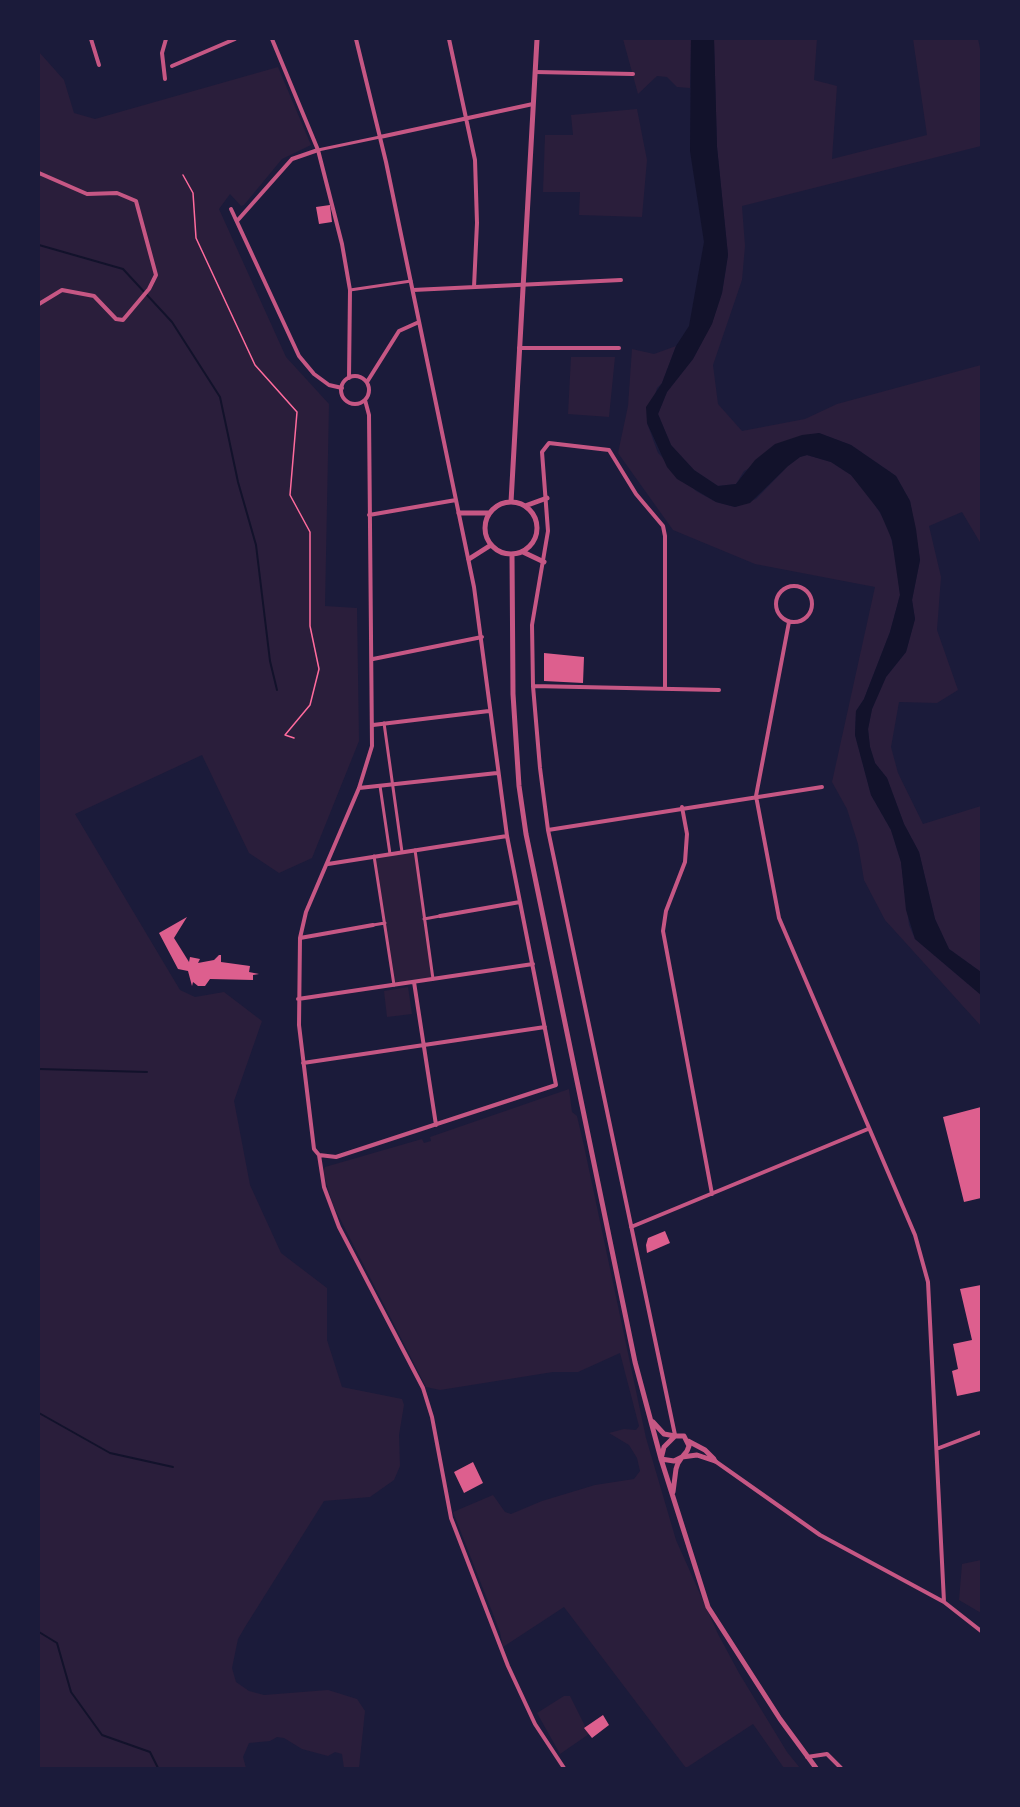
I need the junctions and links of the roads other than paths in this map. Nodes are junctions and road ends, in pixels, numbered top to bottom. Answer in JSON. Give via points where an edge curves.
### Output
{"nodes":[{"id":1,"x":91,"y":39,"type":"edge"},
{"id":2,"x":166,"y":39,"type":"edge"},
{"id":3,"x":235,"y":39,"type":"edge"},
{"id":4,"x":272,"y":39,"type":"edge"},
{"id":5,"x":356,"y":39,"type":"edge"},
{"id":6,"x":449,"y":39,"type":"edge"},
{"id":7,"x":537,"y":39,"type":"edge"},
{"id":8,"x":99,"y":65,"type":"dead end"},
{"id":9,"x":172,"y":66,"type":"dead end"},
{"id":10,"x":535,"y":72,"type":"junction"},
{"id":11,"x":633,"y":74,"type":"dead end"},
{"id":12,"x":165,"y":79,"type":"dead end"},
{"id":13,"x":533,"y":104,"type":"junction"},
{"id":14,"x":468,"y":119,"type":"junction"},
{"id":15,"x":380,"y":137,"type":"junction"},
{"id":16,"x":318,"y":150,"type":"junction"},
{"id":17,"x":39,"y":173,"type":"edge"},
{"id":18,"x":231,"y":209,"type":"dead end"},
{"id":19,"x":237,"y":221,"type":"junction"},
{"id":20,"x":621,"y":280,"type":"dead end"},
{"id":21,"x":411,"y":281,"type":"junction"},
{"id":22,"x":524,"y":285,"type":"junction"},
{"id":23,"x":474,"y":287,"type":"junction"},
{"id":24,"x":350,"y":290,"type":"junction"},
{"id":25,"x":413,"y":290,"type":"junction"},
{"id":26,"x":39,"y":304,"type":"edge"},
{"id":27,"x":419,"y":322,"type":"junction"},
{"id":28,"x":519,"y":348,"type":"junction"},
{"id":29,"x":619,"y":348,"type":"dead end"},
{"id":30,"x":349,"y":378,"type":"junction"},
{"id":31,"x":366,"y":382,"type":"junction"},
{"id":32,"x":342,"y":388,"type":"junction"},
{"id":33,"x":365,"y":400,"type":"junction"},
{"id":34,"x":547,"y":498,"type":"junction"},
{"id":35,"x":456,"y":500,"type":"junction"},
{"id":36,"x":511,"y":502,"type":"junction"},
{"id":37,"x":525,"y":506,"type":"junction"},
{"id":38,"x":459,"y":513,"type":"junction"},
{"id":39,"x":489,"y":513,"type":"junction"},
{"id":40,"x":369,"y":515,"type":"junction"},
{"id":41,"x":490,"y":545,"type":"junction"},
{"id":42,"x":523,"y":552,"type":"junction"},
{"id":43,"x":512,"y":555,"type":"junction"},
{"id":44,"x":469,"y":559,"type":"junction"},
{"id":45,"x":544,"y":562,"type":"junction"},
{"id":46,"x":789,"y":622,"type":"junction"},
{"id":47,"x":482,"y":637,"type":"junction"},
{"id":48,"x":373,"y":659,"type":"junction"},
{"id":49,"x":533,"y":686,"type":"junction"},
{"id":50,"x":665,"y":689,"type":"junction"},
{"id":51,"x":719,"y":690,"type":"dead end"},
{"id":52,"x":489,"y":711,"type":"junction"},
{"id":53,"x":384,"y":723,"type":"junction"},
{"id":54,"x":373,"y":725,"type":"junction"},
{"id":55,"x":498,"y":773,"type":"junction"},
{"id":56,"x":392,"y":785,"type":"junction"},
{"id":57,"x":380,"y":786,"type":"junction"},
{"id":58,"x":822,"y":787,"type":"dead end"},
{"id":59,"x":359,"y":788,"type":"junction"},
{"id":60,"x":756,"y":796,"type":"junction"},
{"id":61,"x":682,"y":807,"type":"junction"},
{"id":62,"x":548,"y":830,"type":"junction"},
{"id":63,"x":507,"y":836,"type":"junction"},
{"id":64,"x":415,"y":850,"type":"junction"},
{"id":65,"x":402,"y":852,"type":"junction"},
{"id":66,"x":390,"y":854,"type":"junction"},
{"id":67,"x":374,"y":856,"type":"junction"},
{"id":68,"x":327,"y":864,"type":"junction"},
{"id":69,"x":520,"y":902,"type":"junction"},
{"id":70,"x":441,"y":916,"type":"joint"},
{"id":71,"x":424,"y":919,"type":"junction"},
{"id":72,"x":385,"y":923,"type":"junction"},
{"id":73,"x":373,"y":926,"type":"joint"},
{"id":74,"x":300,"y":938,"type":"junction"},
{"id":75,"x":533,"y":964,"type":"junction"},
{"id":76,"x":433,"y":979,"type":"junction"},
{"id":77,"x":414,"y":982,"type":"junction"},
{"id":78,"x":394,"y":985,"type":"junction"},
{"id":79,"x":298,"y":999,"type":"junction"},
{"id":80,"x":545,"y":1026,"type":"junction"},
{"id":81,"x":423,"y":1043,"type":"junction"},
{"id":82,"x":303,"y":1063,"type":"junction"},
{"id":83,"x":436,"y":1125,"type":"junction"},
{"id":84,"x":868,"y":1129,"type":"junction"},
{"id":85,"x":319,"y":1155,"type":"junction"},
{"id":86,"x":712,"y":1194,"type":"junction"},
{"id":87,"x":631,"y":1227,"type":"junction"},
{"id":88,"x":651,"y":1420,"type":"junction"},
{"id":89,"x":981,"y":1432,"type":"edge"},
{"id":90,"x":675,"y":1436,"type":"junction"},
{"id":91,"x":688,"y":1441,"type":"junction"},
{"id":92,"x":939,"y":1448,"type":"junction"},
{"id":93,"x":682,"y":1457,"type":"junction"},
{"id":94,"x":661,"y":1459,"type":"junction"},
{"id":95,"x":715,"y":1461,"type":"junction"},
{"id":96,"x":672,"y":1496,"type":"junction"},
{"id":97,"x":944,"y":1602,"type":"junction"},
{"id":98,"x":981,"y":1631,"type":"edge"},
{"id":99,"x":807,"y":1757,"type":"junction"},
{"id":100,"x":564,"y":1768,"type":"edge"},
{"id":101,"x":816,"y":1768,"type":"edge"},
{"id":102,"x":841,"y":1768,"type":"edge"}],
"edges":[{"from":1,"to":8,"type":"street"},
{"from":2,"to":12,"type":"street","via":[[162,53]]},
{"from":3,"to":9,"type":"street"},
{"from":4,"to":16,"type":"street"},
{"from":5,"to":15,"type":"street"},
{"from":6,"to":14,"type":"street"},
{"from":7,"to":10,"type":"street"},
{"from":10,"to":11,"type":"street"},
{"from":10,"to":13,"type":"street"},
{"from":13,"to":14,"type":"street"},
{"from":13,"to":22,"type":"street"},
{"from":14,"to":15,"type":"street"},
{"from":14,"to":23,"type":"street","via":[[476,184]]},
{"from":15,"to":16,"type":"street"},
{"from":15,"to":21,"type":"street"},
{"from":16,"to":19,"type":"street","via":[[292,159]]},
{"from":16,"to":24,"type":"street"},
{"from":17,"to":26,"type":"street","via":[[87,194],[117,193],[136,201],[156,270],[156,279],[123,320],[116,319],[94,296],[62,290]]},
{"from":18,"to":19,"type":"street"},
{"from":19,"to":32,"type":"street","via":[[299,356],[314,374],[329,385]]},
{"from":20,"to":22,"type":"street"},
{"from":21,"to":24,"type":"street"},
{"from":21,"to":25,"type":"street"},
{"from":22,"to":23,"type":"street"},
{"from":22,"to":28,"type":"street"},
{"from":23,"to":25,"type":"street"},
{"from":24,"to":30,"type":"street"},
{"from":25,"to":27,"type":"street"},
{"from":27,"to":31,"type":"street","via":[[399,331]]},
{"from":27,"to":35,"type":"street"},
{"from":28,"to":29,"type":"street"},
{"from":28,"to":36,"type":"street"},
{"from":30,"to":31,"type":"street","via":[[358,376]]},
{"from":30,"to":32,"type":"street"},
{"from":31,"to":33,"type":"street","via":[[369,391]]},
{"from":32,"to":33,"type":"street","via":[[349,402]]},
{"from":33,"to":40,"type":"street","via":[[369,415]]},
{"from":34,"to":37,"type":"street"},
{"from":34,"to":45,"type":"street"},
{"from":34,"to":50,"type":"street","via":[[543,452],[549,443],[609,450],[636,494],[663,526]]},
{"from":35,"to":38,"type":"street"},
{"from":35,"to":40,"type":"street"},
{"from":36,"to":37,"type":"street"},
{"from":36,"to":39,"type":"street"},
{"from":37,"to":42,"type":"street","via":[[537,526],[534,541]]},
{"from":38,"to":39,"type":"street"},
{"from":38,"to":44,"type":"street"},
{"from":39,"to":41,"type":"street","via":[[485,526]]},
{"from":40,"to":48,"type":"street"},
{"from":41,"to":43,"type":"street"},
{"from":41,"to":44,"type":"street"},
{"from":42,"to":43,"type":"street"},
{"from":42,"to":45,"type":"street"},
{"from":43,"to":88,"type":"street","via":[[513,694],[526,834],[627,1328]]},
{"from":44,"to":47,"type":"street"},
{"from":45,"to":49,"type":"street","via":[[532,626]]},
{"from":46,"to":46,"type":"street","via":[[802,621],[811,611],[809,594],[798,587],[786,588],[777,598],[777,610]]},
{"from":46,"to":60,"type":"street"},
{"from":47,"to":48,"type":"street"},
{"from":47,"to":52,"type":"street"},
{"from":48,"to":54,"type":"street"},
{"from":49,"to":50,"type":"street"},
{"from":49,"to":62,"type":"street"},
{"from":50,"to":51,"type":"street"},
{"from":52,"to":53,"type":"street"},
{"from":52,"to":55,"type":"street"},
{"from":53,"to":54,"type":"street"},
{"from":53,"to":56,"type":"street"},
{"from":54,"to":59,"type":"street","via":[[370,755]]},
{"from":55,"to":56,"type":"street"},
{"from":55,"to":63,"type":"street"},
{"from":56,"to":57,"type":"street"},
{"from":56,"to":65,"type":"street"},
{"from":57,"to":59,"type":"street"},
{"from":57,"to":66,"type":"street"},
{"from":58,"to":60,"type":"street"},
{"from":59,"to":68,"type":"street"},
{"from":60,"to":61,"type":"street"},
{"from":60,"to":84,"type":"street","via":[[778,918]]},
{"from":61,"to":62,"type":"street"},
{"from":61,"to":86,"type":"street","via":[[687,834],[685,862],[666,911],[663,931]]},
{"from":62,"to":87,"type":"street"},
{"from":63,"to":64,"type":"street"},
{"from":63,"to":69,"type":"street"},
{"from":64,"to":65,"type":"street"},
{"from":64,"to":71,"type":"street"},
{"from":65,"to":66,"type":"street"},
{"from":66,"to":67,"type":"street"},
{"from":67,"to":68,"type":"street"},
{"from":67,"to":72,"type":"street"},
{"from":68,"to":74,"type":"street","via":[[306,912]]},
{"from":69,"to":70,"type":"street"},
{"from":69,"to":75,"type":"street"},
{"from":70,"to":71,"type":"street"},
{"from":71,"to":76,"type":"street"},
{"from":72,"to":73,"type":"street"},
{"from":72,"to":78,"type":"street"},
{"from":73,"to":74,"type":"street"},
{"from":74,"to":79,"type":"street"},
{"from":75,"to":76,"type":"street"},
{"from":75,"to":80,"type":"street"},
{"from":76,"to":77,"type":"street"},
{"from":77,"to":78,"type":"street"},
{"from":77,"to":81,"type":"street"},
{"from":78,"to":79,"type":"street"},
{"from":79,"to":82,"type":"street"},
{"from":80,"to":81,"type":"street"},
{"from":80,"to":83,"type":"street","via":[[556,1085]]},
{"from":81,"to":82,"type":"street"},
{"from":81,"to":83,"type":"street"},
{"from":82,"to":85,"type":"street","via":[[314,1149]]},
{"from":83,"to":85,"type":"street","via":[[336,1157]]},
{"from":84,"to":86,"type":"street"},
{"from":84,"to":92,"type":"street","via":[[915,1235],[928,1282]]},
{"from":85,"to":100,"type":"street","via":[[324,1187],[339,1227],[423,1389],[451,1518],[508,1666],[541,1736]]},
{"from":86,"to":87,"type":"street"},
{"from":87,"to":90,"type":"street"},
{"from":88,"to":90,"type":"street","via":[[664,1434]]},
{"from":88,"to":94,"type":"street"},
{"from":89,"to":92,"type":"street"},
{"from":90,"to":91,"type":"street","via":[[684,1436]]},
{"from":90,"to":94,"type":"street","via":[[664,1447]]},
{"from":91,"to":93,"type":"street"},
{"from":91,"to":95,"type":"street"},
{"from":92,"to":97,"type":"street"},
{"from":93,"to":94,"type":"street","via":[[674,1461]]},
{"from":93,"to":95,"type":"street","via":[[697,1455]]},
{"from":93,"to":96,"type":"street","via":[[675,1469]]},
{"from":94,"to":96,"type":"street"},
{"from":95,"to":97,"type":"street","via":[[820,1535]]},
{"from":96,"to":99,"type":"street","via":[[708,1607]]},
{"from":97,"to":98,"type":"street"},
{"from":99,"to":101,"type":"street"},
{"from":99,"to":102,"type":"street","via":[[827,1754]]}]}
